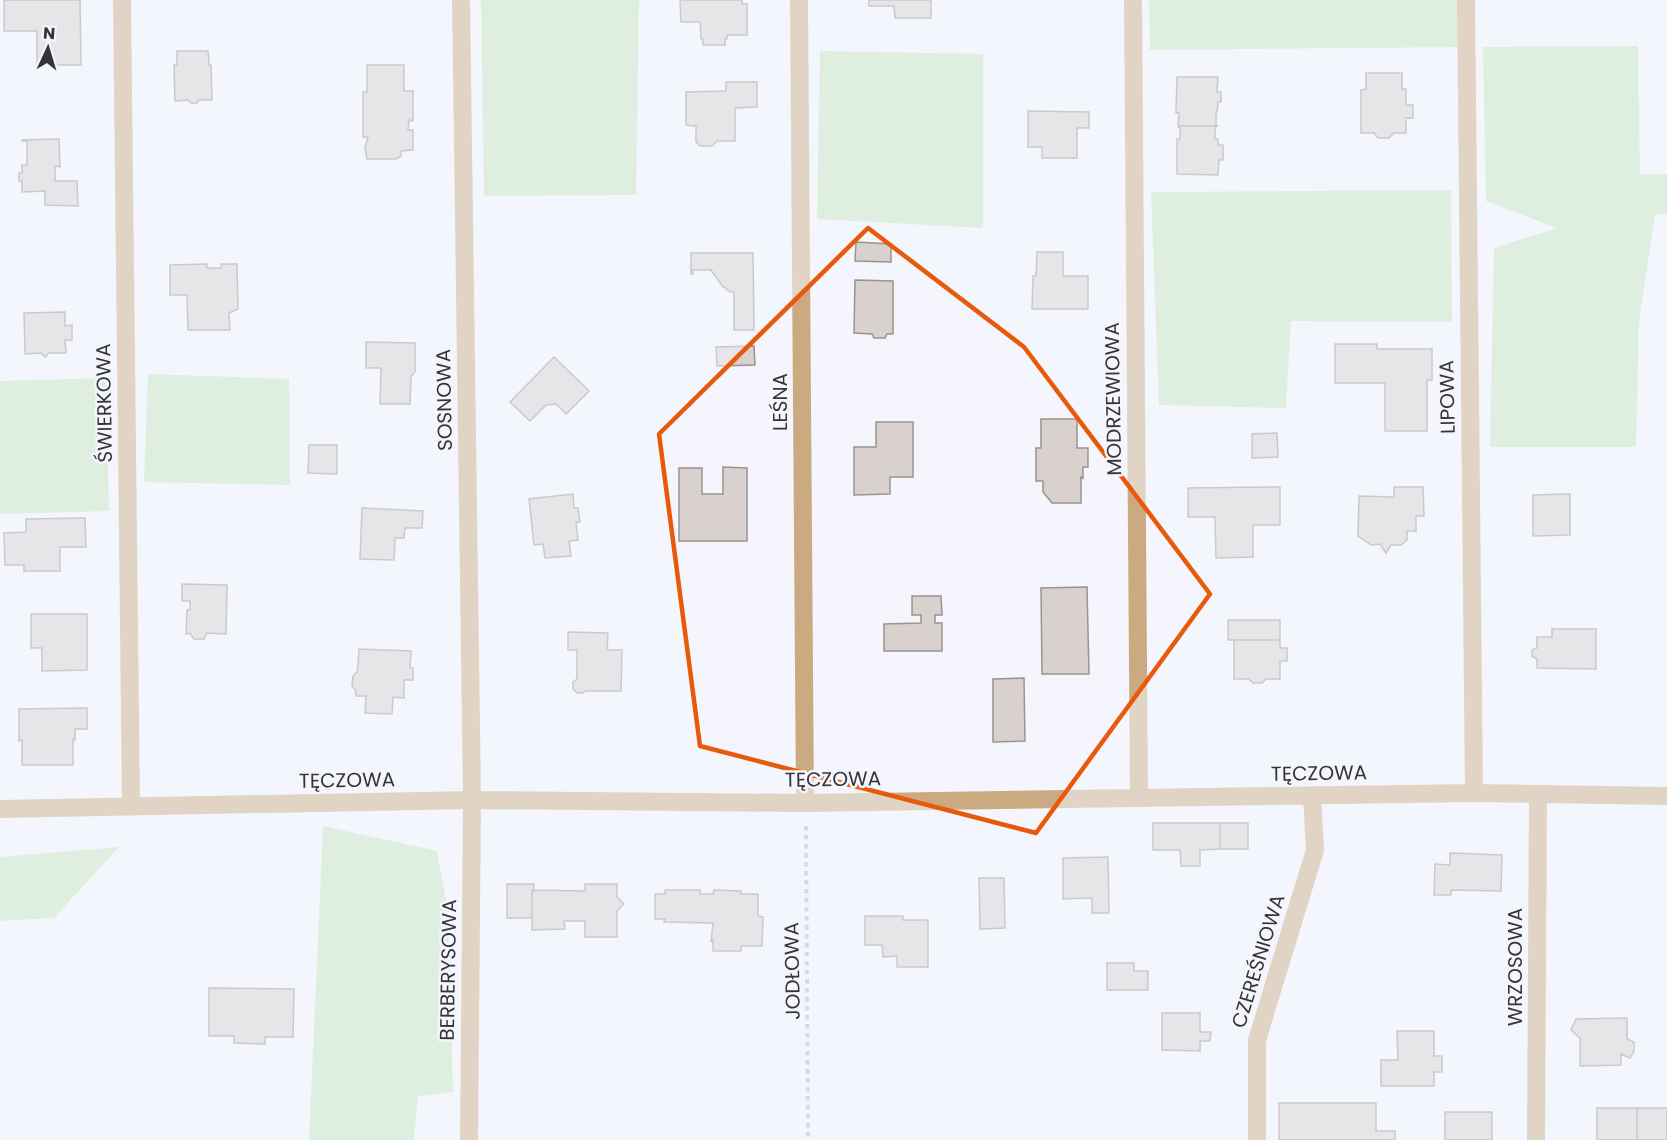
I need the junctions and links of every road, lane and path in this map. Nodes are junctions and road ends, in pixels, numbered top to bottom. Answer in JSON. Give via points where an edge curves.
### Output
{"nodes":[{"id":1,"x":122,"y":0,"type":"edge"},
{"id":2,"x":461,"y":0,"type":"edge"},
{"id":3,"x":799,"y":0,"type":"edge"},
{"id":4,"x":1133,"y":0,"type":"edge"},
{"id":5,"x":1466,"y":0,"type":"edge"},
{"id":6,"x":1474,"y":794,"type":"junction"},
{"id":7,"x":1538,"y":795,"type":"junction"},
{"id":8,"x":1312,"y":796,"type":"junction"},
{"id":9,"x":1667,"y":796,"type":"edge"},
{"id":10,"x":1139,"y":797,"type":"junction"},
{"id":11,"x":472,"y":800,"type":"junction"},
{"id":12,"x":805,"y":803,"type":"junction"},
{"id":13,"x":131,"y":806,"type":"junction"},
{"id":14,"x":0,"y":809,"type":"edge"},
{"id":15,"x":469,"y":1140,"type":"edge"},
{"id":16,"x":808,"y":1140,"type":"edge"},
{"id":17,"x":1257,"y":1140,"type":"edge"},
{"id":18,"x":1536,"y":1140,"type":"edge"}],
"edges":[{"from":1,"to":13,"type":"street","name":"ŚWIERKOWA"},
{"from":2,"to":11,"type":"street","name":"SOSNOWA"},
{"from":3,"to":12,"type":"street","name":"LEŚNA"},
{"from":4,"to":10,"type":"street","name":"MODRZEWIOWA"},
{"from":5,"to":6,"type":"street","name":"LIPOWA"},
{"from":6,"to":7,"type":"street","name":"TĘCZOWA"},
{"from":6,"to":8,"type":"street","name":"TĘCZOWA"},
{"from":7,"to":9,"type":"street","name":"TĘCZOWA"},
{"from":7,"to":18,"type":"street","name":"WRZOSOWA"},
{"from":8,"to":10,"type":"street","name":"TĘCZOWA"},
{"from":8,"to":17,"type":"street","name":"CZEREŚNIOWA","via":[[1315,849],[1257,1040]]},
{"from":10,"to":12,"type":"street","name":"TĘCZOWA"},
{"from":11,"to":12,"type":"street","name":"TĘCZOWA"},
{"from":11,"to":13,"type":"street","name":"TĘCZOWA"},
{"from":11,"to":15,"type":"street","name":"BERBERYSOWA"},
{"from":12,"to":16,"type":"path","name":"JODŁOWA"},
{"from":13,"to":14,"type":"street","name":"TĘCZOWA"}]}
